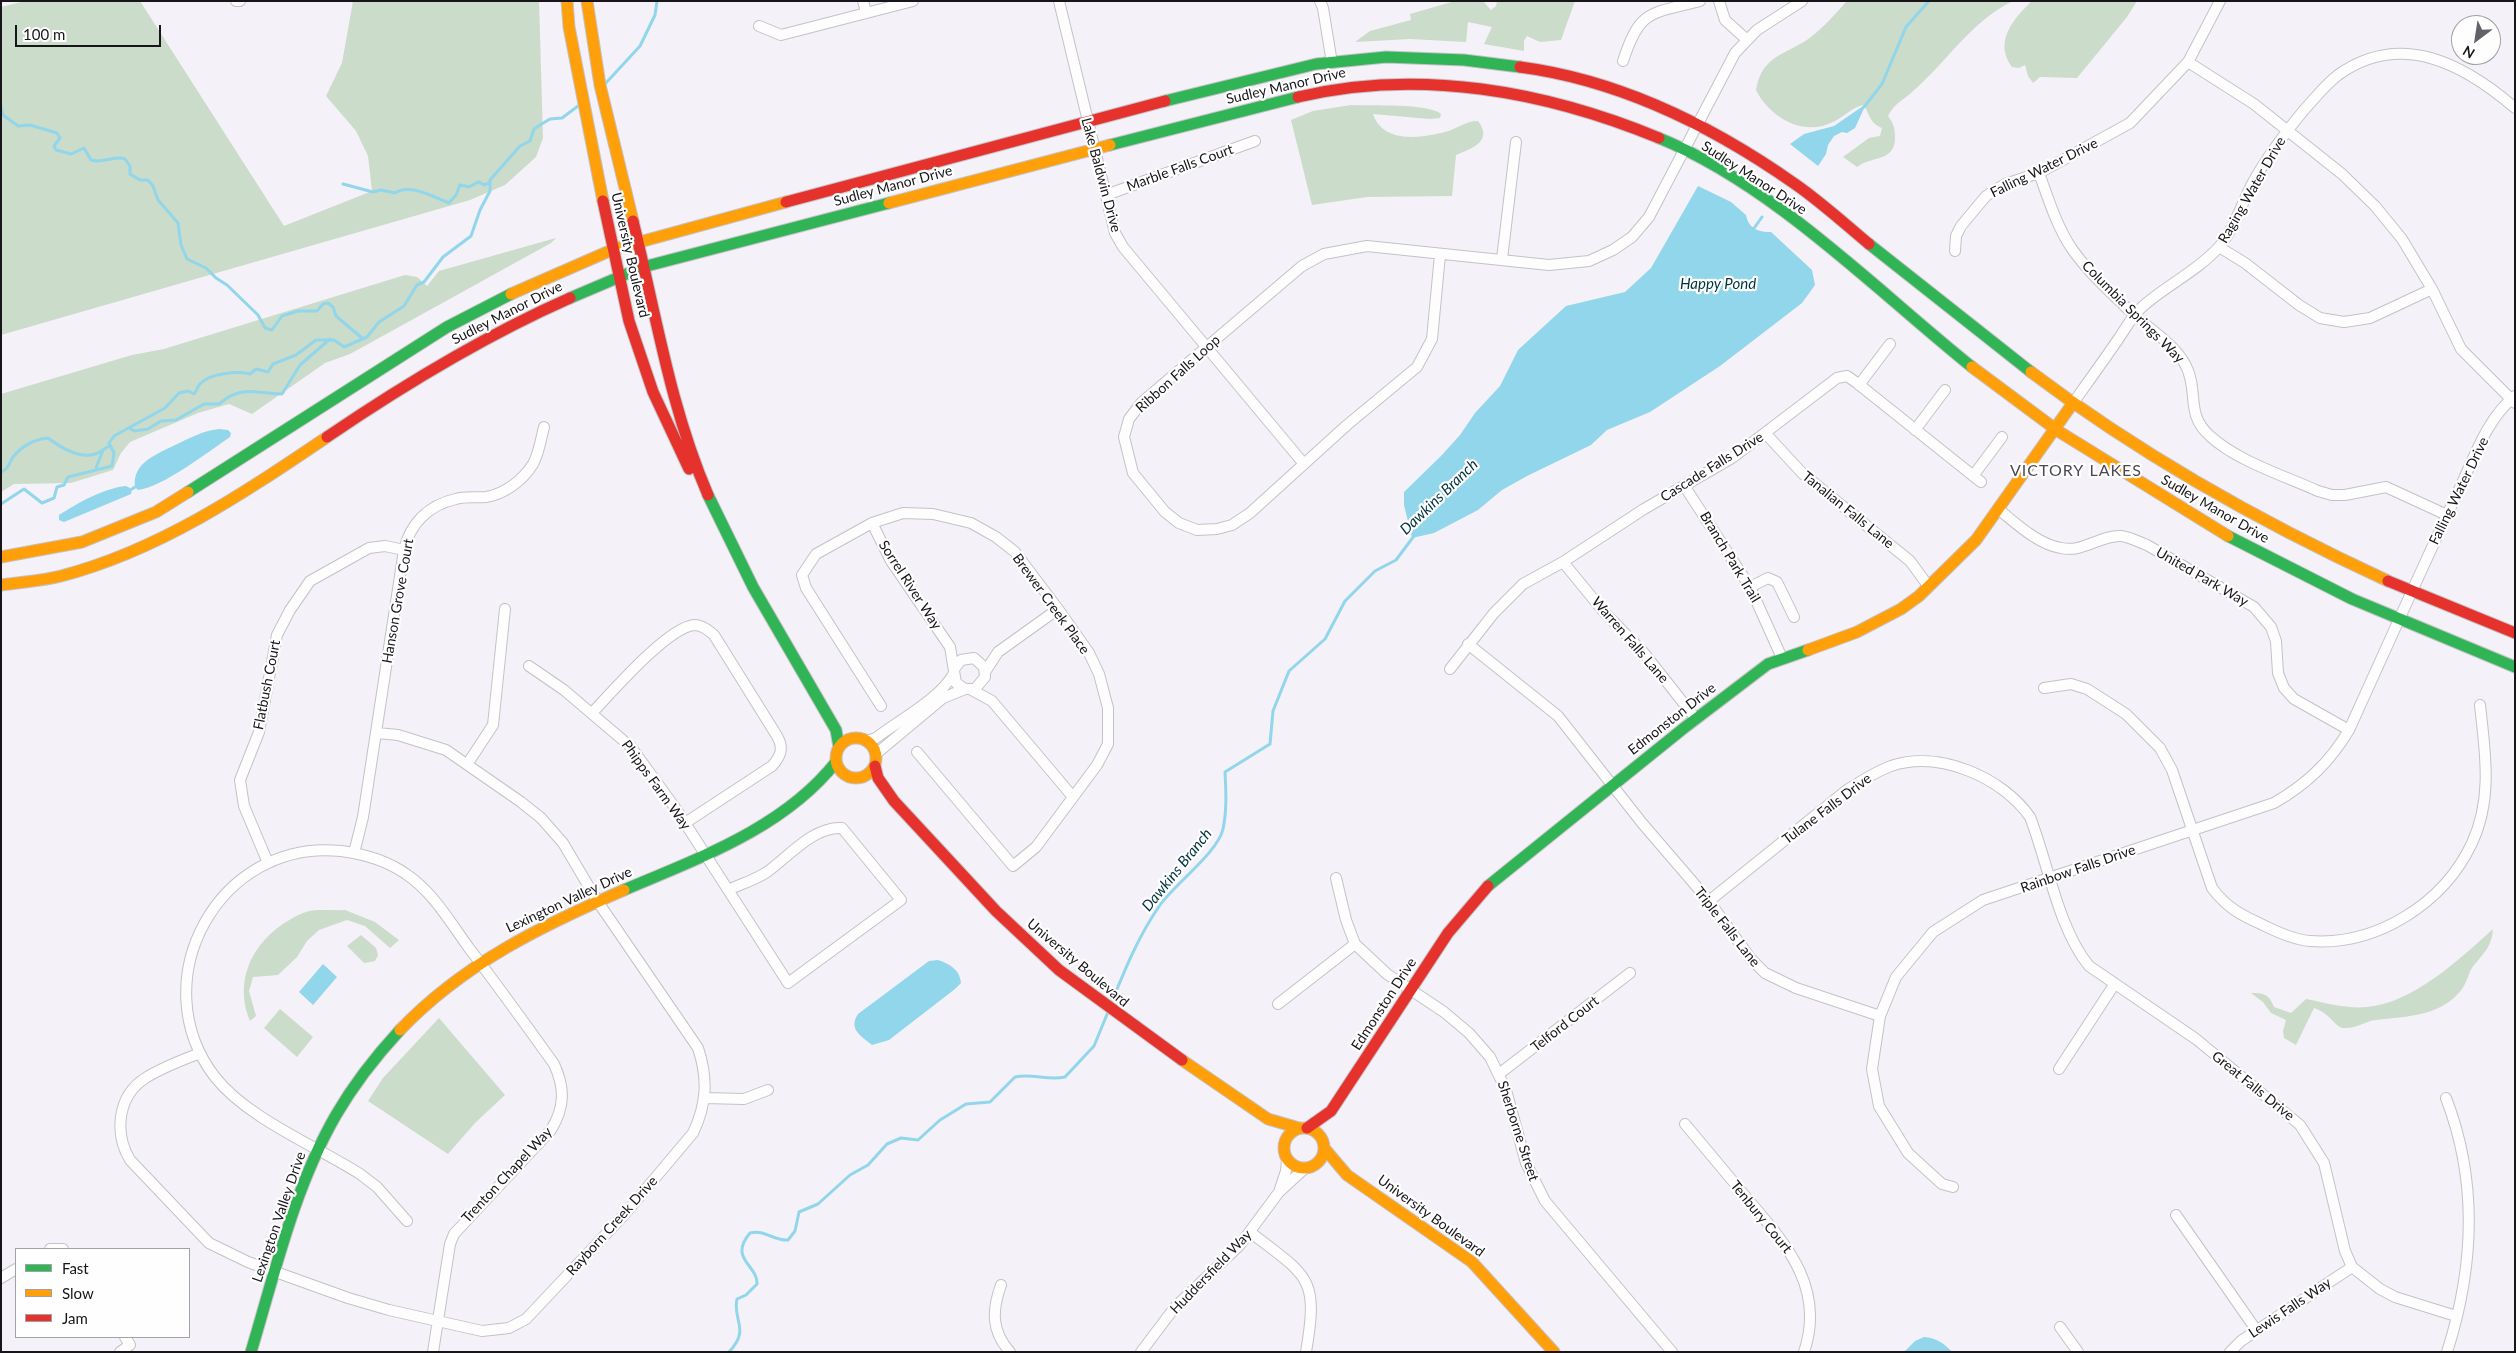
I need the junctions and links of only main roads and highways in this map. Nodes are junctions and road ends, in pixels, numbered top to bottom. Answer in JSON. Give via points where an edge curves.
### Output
{"nodes":[{"id":1,"x":567,"y":1,"type":"edge"},
{"id":2,"x":587,"y":1,"type":"edge"},
{"id":3,"x":638,"y":242,"type":"junction"},
{"id":4,"x":614,"y":249,"type":"junction"},
{"id":5,"x":643,"y":267,"type":"junction"},
{"id":6,"x":619,"y":275,"type":"junction"},
{"id":7,"x":2073,"y":403,"type":"junction"},
{"id":8,"x":2055,"y":429,"type":"junction"},
{"id":9,"x":709,"y":500,"type":"junction"},
{"id":10,"x":1,"y":557,"type":"edge"},
{"id":11,"x":1,"y":585,"type":"edge"},
{"id":12,"x":2515,"y":633,"type":"edge"},
{"id":13,"x":2515,"y":667,"type":"edge"},
{"id":14,"x":815,"y":693,"type":"junction"},
{"id":15,"x":863,"y":739,"type":"junction"},
{"id":16,"x":839,"y":747,"type":"junction"},
{"id":17,"x":836,"y":762,"type":"junction"},
{"id":18,"x":875,"y":766,"type":"junction"},
{"id":19,"x":853,"y":778,"type":"junction"},
{"id":20,"x":814,"y":788,"type":"junction"},
{"id":21,"x":894,"y":801,"type":"junction"},
{"id":22,"x":1331,"y":1111,"type":"junction"},
{"id":23,"x":1268,"y":1119,"type":"junction"},
{"id":24,"x":1303,"y":1128,"type":"junction"},
{"id":25,"x":1284,"y":1144,"type":"junction"},
{"id":26,"x":1324,"y":1144,"type":"junction"},
{"id":27,"x":1309,"y":1168,"type":"junction"},
{"id":28,"x":1347,"y":1175,"type":"junction"},
{"id":29,"x":251,"y":1352,"type":"edge"},
{"id":30,"x":1554,"y":1352,"type":"edge"}],
"edges":[{"from":1,"to":4,"type":"main road","name":"University Boulevard","via":[[579,84]]},
{"from":2,"to":3,"type":"main road","name":"University Boulevard","via":[[605,103]]},
{"from":3,"to":4,"type":"main road","name":"Sudley Manor Drive"},
{"from":3,"to":5,"type":"main road","name":"University Boulevard"},
{"from":3,"to":7,"type":"main road","name":"Sudley Manor Drive","via":[[1087,120],[1316,64],[1404,58],[1464,60],[1532,68],[1585,82],[1644,101],[1698,124],[1797,185],[2011,358]]},
{"from":4,"to":6,"type":"main road","name":"University Boulevard"},
{"from":4,"to":10,"type":"main road","name":"Sudley Manor Drive","via":[[520,289],[447,327],[156,512],[82,542]]},
{"from":5,"to":6,"type":"main road","name":"Sudley Manor Drive"},
{"from":5,"to":8,"type":"main road","name":"Sudley Manor Drive","via":[[1322,92],[1356,86],[1414,84],[1464,87],[1552,103],[1625,125],[1684,150],[1802,227],[1961,358]]},
{"from":5,"to":9,"type":"main road","name":"University Boulevard","via":[[670,387]]},
{"from":6,"to":9,"type":"main road","name":"University Boulevard","via":[[629,321],[653,392],[689,470]]},
{"from":6,"to":11,"type":"main road","name":"Sudley Manor Drive","via":[[547,306],[415,379],[193,526],[102,564],[67,574]]},
{"from":7,"to":8,"type":"main road","name":"Edmonston Drive"},
{"from":7,"to":12,"type":"main road","name":"Sudley Manor Drive","via":[[2136,446],[2232,504],[2316,549],[2410,592]]},
{"from":8,"to":13,"type":"main road","name":"Sudley Manor Drive","via":[[2257,552],[2398,620]]},
{"from":8,"to":22,"type":"main road","name":"Edmonston Drive","via":[[1967,550],[1901,609],[1857,632],[1768,664],[1491,882],[1448,933]]},
{"from":9,"to":14,"type":"main road","name":"University Boulevard","via":[[762,607]]},
{"from":14,"to":15,"type":"main road","name":"University Boulevard","via":[[841,725]]},
{"from":14,"to":16,"type":"main road","name":"University Boulevard","via":[[837,734]]},
{"from":15,"to":16,"type":"main road","via":[[848,739]]},
{"from":15,"to":18,"type":"main road","via":[[876,754]]},
{"from":16,"to":17,"type":"main road"},
{"from":17,"to":19,"type":"main road","via":[[840,771]]},
{"from":17,"to":20,"type":"main road","name":"Lexington Valley Drive"},
{"from":18,"to":19,"type":"main road","via":[[867,775]]},
{"from":18,"to":21,"type":"main road","name":"University Boulevard","via":[[880,782]]},
{"from":19,"to":20,"type":"main road","name":"Lexington Valley Drive"},
{"from":19,"to":21,"type":"main road","name":"University Boulevard","via":[[873,786]]},
{"from":20,"to":29,"type":"main road","name":"Lexington Valley Drive","via":[[728,845],[547,924],[480,962],[435,996],[386,1044],[349,1093],[318,1148]]},
{"from":21,"to":23,"type":"main road","name":"University Boulevard","via":[[996,911],[1076,984]]},
{"from":22,"to":24,"type":"main road","name":"Edmonston Drive"},
{"from":22,"to":26,"type":"main road","name":"Edmonston Drive"},
{"from":23,"to":24,"type":"main road","name":"University Boulevard"},
{"from":23,"to":25,"type":"main road","name":"University Boulevard","via":[[1277,1128]]},
{"from":24,"to":25,"type":"main road","via":[[1291,1133]]},
{"from":24,"to":26,"type":"main road","via":[[1318,1132]]},
{"from":25,"to":27,"type":"main road","via":[[1287,1159],[1294,1166]]},
{"from":26,"to":27,"type":"main road","via":[[1321,1161]]},
{"from":26,"to":28,"type":"main road","name":"University Boulevard"},
{"from":27,"to":28,"type":"main road","name":"University Boulevard","via":[[1330,1168]]},
{"from":28,"to":30,"type":"main road","name":"University Boulevard","via":[[1472,1262]]}]}
